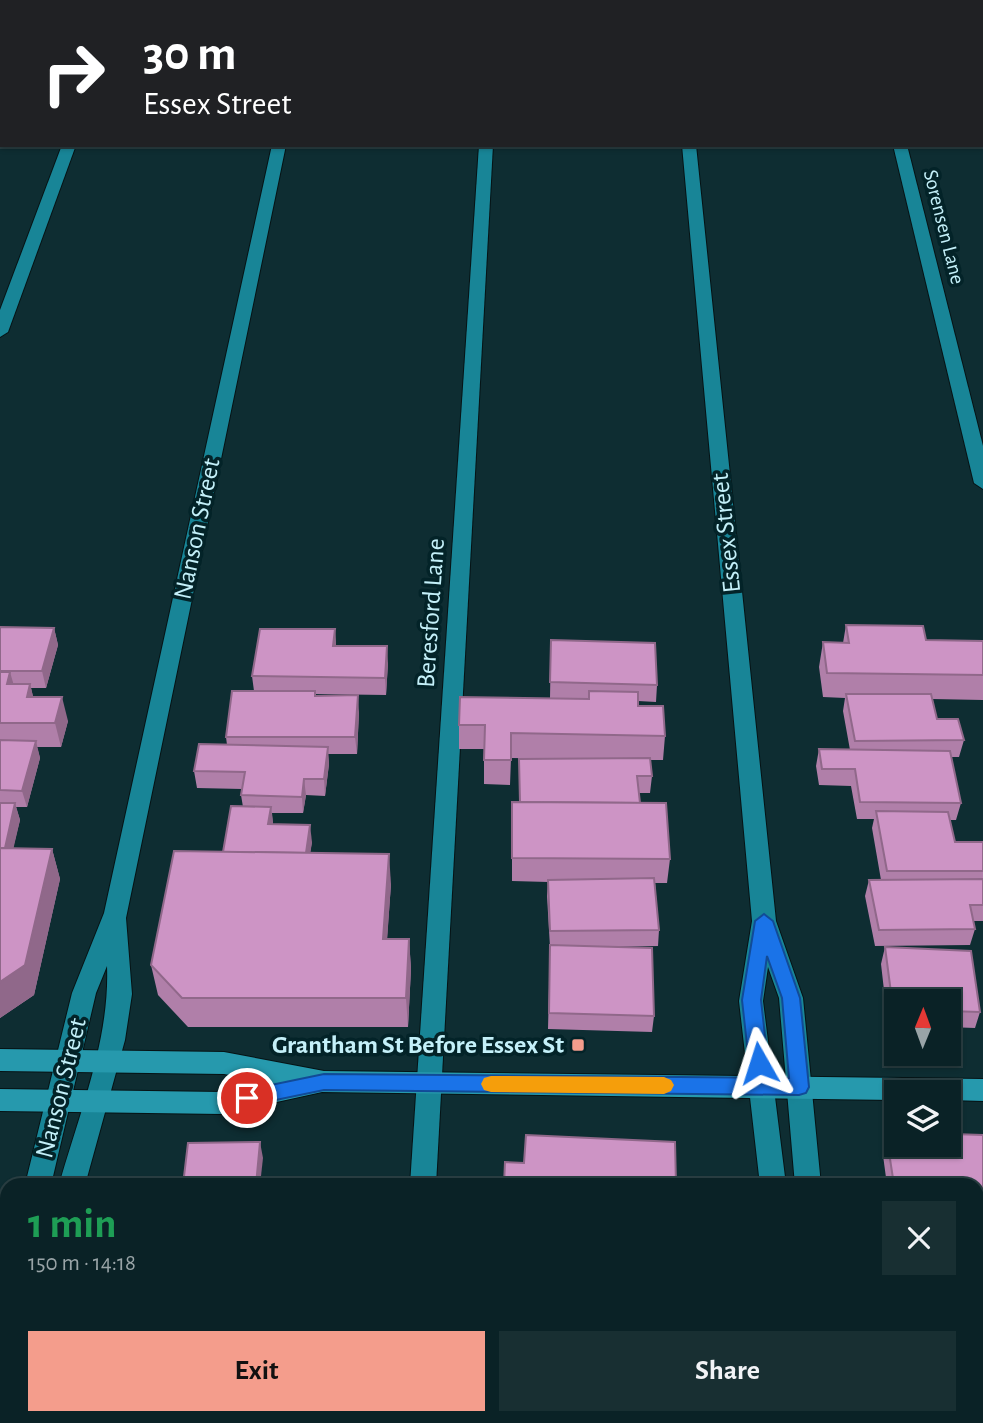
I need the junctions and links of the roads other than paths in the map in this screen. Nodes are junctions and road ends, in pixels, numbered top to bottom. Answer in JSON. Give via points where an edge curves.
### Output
{"nodes":[{"id":1,"x":68,"y":147,"type":"edge"},
{"id":2,"x":279,"y":147,"type":"edge"},
{"id":3,"x":486,"y":147,"type":"edge"},
{"id":4,"x":689,"y":147,"type":"edge"},
{"id":5,"x":900,"y":147,"type":"edge"},
{"id":6,"x":0,"y":332,"type":"edge"},
{"id":7,"x":983,"y":483,"type":"edge"},
{"id":8,"x":116,"y":913,"type":"junction"},
{"id":9,"x":764,"y":921,"type":"junction"},
{"id":10,"x":0,"y":1060,"type":"edge"},
{"id":11,"x":68,"y":1061,"type":"junction"},
{"id":12,"x":107,"y":1061,"type":"junction"},
{"id":13,"x":324,"y":1082,"type":"junction"},
{"id":14,"x":429,"y":1083,"type":"junction"},
{"id":15,"x":762,"y":1086,"type":"junction"},
{"id":16,"x":799,"y":1087,"type":"junction"},
{"id":17,"x":983,"y":1090,"type":"edge"},
{"id":18,"x":0,"y":1100,"type":"edge"},
{"id":19,"x":58,"y":1101,"type":"junction"},
{"id":20,"x":94,"y":1101,"type":"junction"},
{"id":21,"x":40,"y":1178,"type":"edge"},
{"id":22,"x":74,"y":1178,"type":"edge"},
{"id":23,"x":423,"y":1178,"type":"edge"},
{"id":24,"x":772,"y":1178,"type":"edge"},
{"id":25,"x":807,"y":1178,"type":"edge"}],
"edges":[{"from":1,"to":6,"type":"street"},
{"from":2,"to":8,"type":"street","name":"Nanson Street"},
{"from":3,"to":14,"type":"street","name":"Beresford Lane"},
{"from":4,"to":9,"type":"street","name":"Essex Street"},
{"from":5,"to":7,"type":"street","name":"Sorensen Lane"},
{"from":8,"to":11,"type":"street","name":"Nanson Street","via":[[84,993]]},
{"from":8,"to":12,"type":"street","name":"Nanson Street","via":[[120,994]]},
{"from":9,"to":15,"type":"street","name":"Essex Street","via":[[751,1000]]},
{"from":9,"to":16,"type":"street","name":"Essex Street","via":[[791,998]]},
{"from":10,"to":11,"type":"main road"},
{"from":11,"to":12,"type":"main road"},
{"from":11,"to":19,"type":"street","name":"Nanson Street"},
{"from":12,"to":13,"type":"main road","via":[[224,1063]]},
{"from":12,"to":20,"type":"street","name":"Nanson Street"},
{"from":13,"to":14,"type":"main road"},
{"from":13,"to":20,"type":"main road","via":[[222,1103]]},
{"from":14,"to":15,"type":"main road"},
{"from":14,"to":23,"type":"street","name":"Beresford Lane"},
{"from":15,"to":16,"type":"main road"},
{"from":15,"to":24,"type":"street","name":"Essex Street"},
{"from":16,"to":17,"type":"main road"},
{"from":16,"to":25,"type":"street","name":"Essex Street"},
{"from":18,"to":19,"type":"main road"},
{"from":19,"to":20,"type":"main road"},
{"from":19,"to":21,"type":"street","name":"Nanson Street"},
{"from":20,"to":22,"type":"street","name":"Nanson Street"}]}
